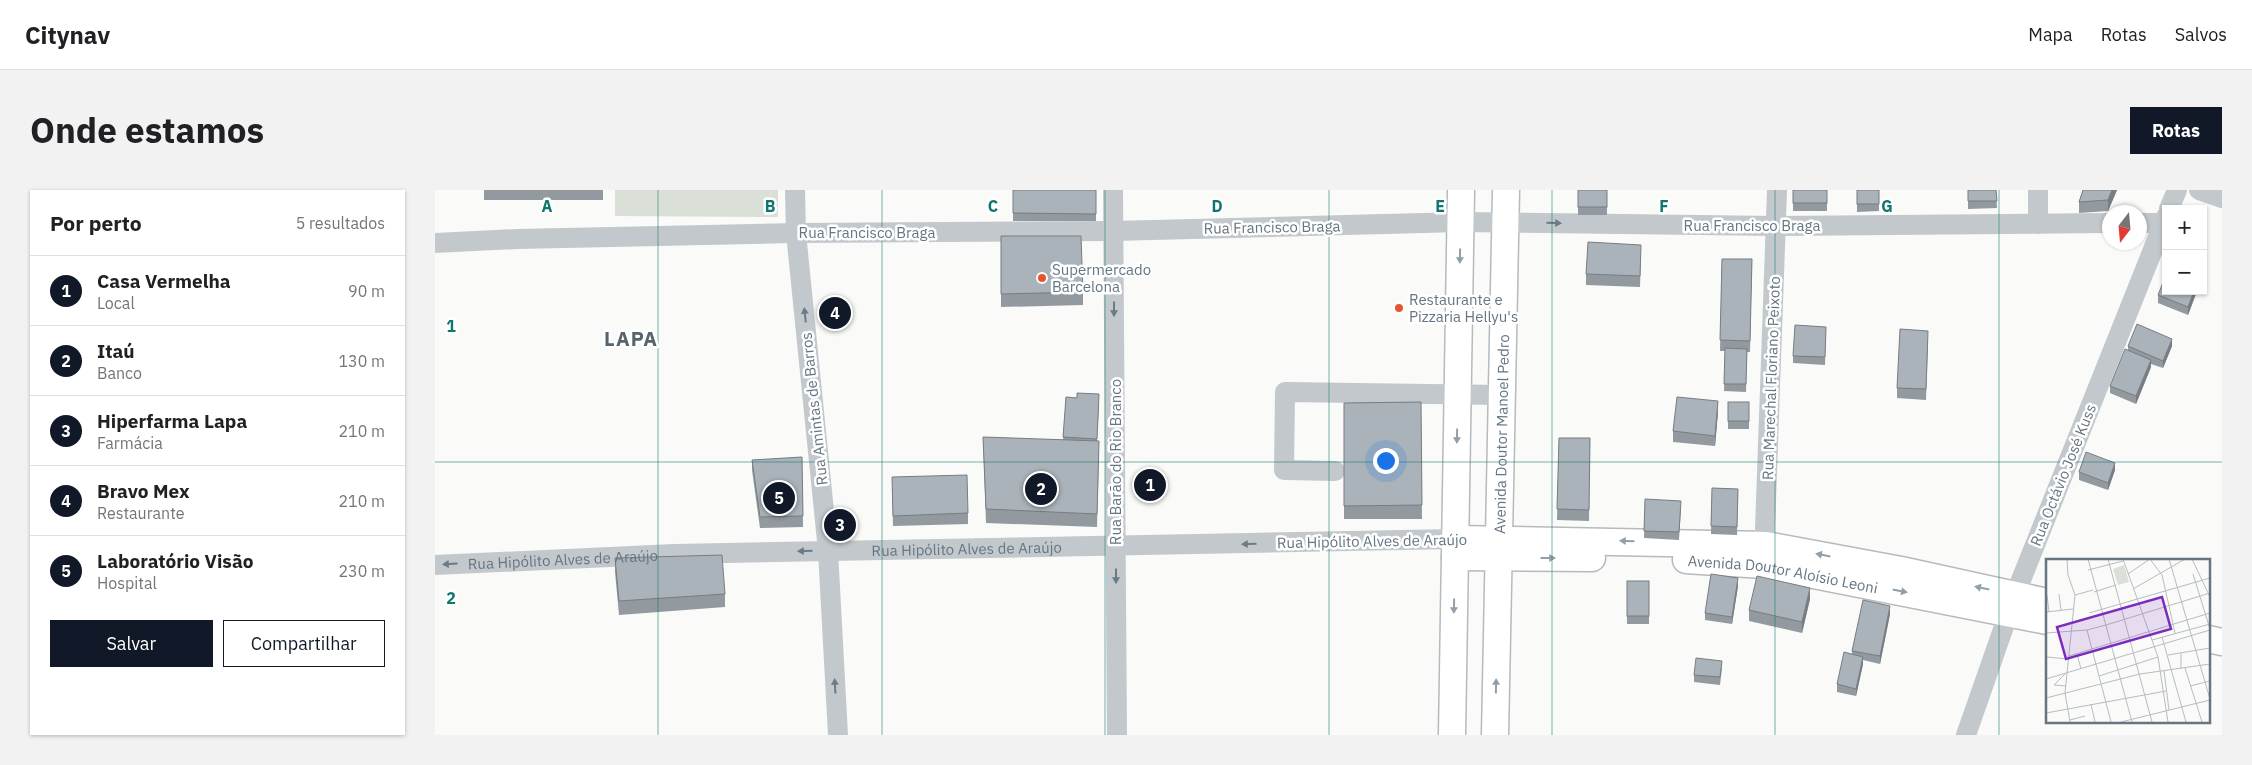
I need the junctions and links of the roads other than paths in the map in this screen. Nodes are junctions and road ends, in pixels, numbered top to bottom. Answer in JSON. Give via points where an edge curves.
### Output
{"nodes":[{"id":1,"x":795,"y":190,"type":"edge"},
{"id":2,"x":1113,"y":190,"type":"edge"},
{"id":3,"x":1461,"y":190,"type":"edge"},
{"id":4,"x":1506,"y":190,"type":"edge"},
{"id":5,"x":1777,"y":190,"type":"edge"},
{"id":6,"x":2037,"y":190,"type":"edge"},
{"id":7,"x":2177,"y":190,"type":"edge"},
{"id":8,"x":2199,"y":190,"type":"edge"},
{"id":9,"x":2222,"y":198,"type":"edge"},
{"id":10,"x":2171,"y":205,"type":"edge"},
{"id":11,"x":2162,"y":217,"type":"edge"},
{"id":12,"x":2147,"y":221,"type":"edge"},
{"id":13,"x":1461,"y":222,"type":"junction"},
{"id":14,"x":1505,"y":223,"type":"junction"},
{"id":15,"x":2037,"y":224,"type":"junction"},
{"id":16,"x":2102,"y":224,"type":"edge"},
{"id":17,"x":1776,"y":226,"type":"junction"},
{"id":18,"x":2162,"y":226,"type":"edge"},
{"id":19,"x":1113,"y":231,"type":"junction"},
{"id":20,"x":796,"y":233,"type":"junction"},
{"id":21,"x":435,"y":243,"type":"edge"},
{"id":22,"x":1458,"y":394,"type":"junction"},
{"id":23,"x":1502,"y":395,"type":"junction"},
{"id":24,"x":1335,"y":471,"type":"dead end"},
{"id":25,"x":1116,"y":546,"type":"junction"},
{"id":26,"x":1455,"y":548,"type":"junction"},
{"id":27,"x":1499,"y":548,"type":"junction"},
{"id":28,"x":828,"y":551,"type":"junction"},
{"id":29,"x":1765,"y":555,"type":"junction"},
{"id":30,"x":435,"y":565,"type":"edge"},
{"id":31,"x":2046,"y":602,"type":"edge"},
{"id":32,"x":2011,"y":604,"type":"junction"},
{"id":33,"x":2046,"y":621,"type":"edge"},
{"id":34,"x":2209,"y":639,"type":"edge"},
{"id":35,"x":2222,"y":642,"type":"edge"},
{"id":36,"x":2209,"y":657,"type":"edge"},
{"id":37,"x":2222,"y":660,"type":"edge"},
{"id":38,"x":838,"y":735,"type":"edge"},
{"id":39,"x":1117,"y":735,"type":"edge"},
{"id":40,"x":1452,"y":735,"type":"edge"},
{"id":41,"x":1495,"y":735,"type":"edge"},
{"id":42,"x":1966,"y":735,"type":"edge"}],
"edges":[{"from":1,"to":20,"type":"street","name":"Rua Amintas de Barros"},
{"from":2,"to":19,"type":"street","name":"Rua Barão do Rio Branco"},
{"from":3,"to":13,"type":"main road"},
{"from":4,"to":14,"type":"main road","name":"Avenida Doutor Manoel Pedro"},
{"from":5,"to":17,"type":"street","name":"Rua Marechal Floriano Peixoto"},
{"from":6,"to":15,"type":"street"},
{"from":7,"to":10,"type":"street","name":"Rua Octávio José Kuss"},
{"from":8,"to":9,"type":"street"},
{"from":11,"to":12,"type":"street"},
{"from":13,"to":14,"type":"street","name":"Rua Francisco Braga"},
{"from":13,"to":19,"type":"street","name":"Rua Francisco Braga"},
{"from":13,"to":22,"type":"main road","one_way":true},
{"from":14,"to":17,"type":"street","name":"Rua Francisco Braga","one_way":true},
{"from":14,"to":23,"type":"main road","name":"Avenida Doutor Manoel Pedro"},
{"from":15,"to":16,"type":"street","name":"Rua Francisco Braga"},
{"from":15,"to":17,"type":"street","name":"Rua Francisco Braga"},
{"from":17,"to":29,"type":"street","name":"Rua Marechal Floriano Peixoto"},
{"from":18,"to":32,"type":"street","name":"Rua Octávio José Kuss"},
{"from":19,"to":20,"type":"street","name":"Rua Francisco Braga"},
{"from":19,"to":25,"type":"street","name":"Rua Barão do Rio Branco","one_way":true},
{"from":20,"to":21,"type":"street","name":"Rua Francisco Braga"},
{"from":28,"to":20,"type":"street","name":"Rua Amintas de Barros","one_way":true},
{"from":22,"to":23,"type":"street"},
{"from":22,"to":24,"type":"street","via":[[1285,392],[1284,470]]},
{"from":22,"to":26,"type":"main road","one_way":true},
{"from":23,"to":27,"type":"main road","name":"Avenida Doutor Manoel Pedro"},
{"from":26,"to":25,"type":"street","name":"Rua Hipólito Alves de Araújo","one_way":true},
{"from":25,"to":28,"type":"street","name":"Rua Hipólito Alves de Araújo"},
{"from":25,"to":39,"type":"street","name":"Rua Barão do Rio Branco","one_way":true},
{"from":26,"to":27,"type":"main road","name":"Avenida Doutor Aloísio Leoni"},
{"from":26,"to":40,"type":"main road","one_way":true},
{"from":27,"to":29,"type":"main road","name":"Avenida Doutor Aloísio Leoni","via":[[1699,560]]},
{"from":41,"to":27,"type":"main road","name":"Avenida Doutor Manoel Pedro","one_way":true},
{"from":28,"to":30,"type":"street","name":"Rua Hipólito Alves de Araújo","one_way":true,"via":[[673,554]]},
{"from":38,"to":28,"type":"street","name":"Rua Amintas de Barros","one_way":true},
{"from":29,"to":32,"type":"main road","name":"Avenida Doutor Aloísio Leoni","via":[[1901,570]]},
{"from":31,"to":32,"type":"main road","name":"Avenida Doutor Aloísio Leoni"},
{"from":32,"to":33,"type":"main road","name":"Avenida Doutor Aloísio Leoni"},
{"from":32,"to":42,"type":"street","name":"Rua Octávio José Kuss"},
{"from":34,"to":35,"type":"main road"},
{"from":36,"to":37,"type":"main road"}]}
